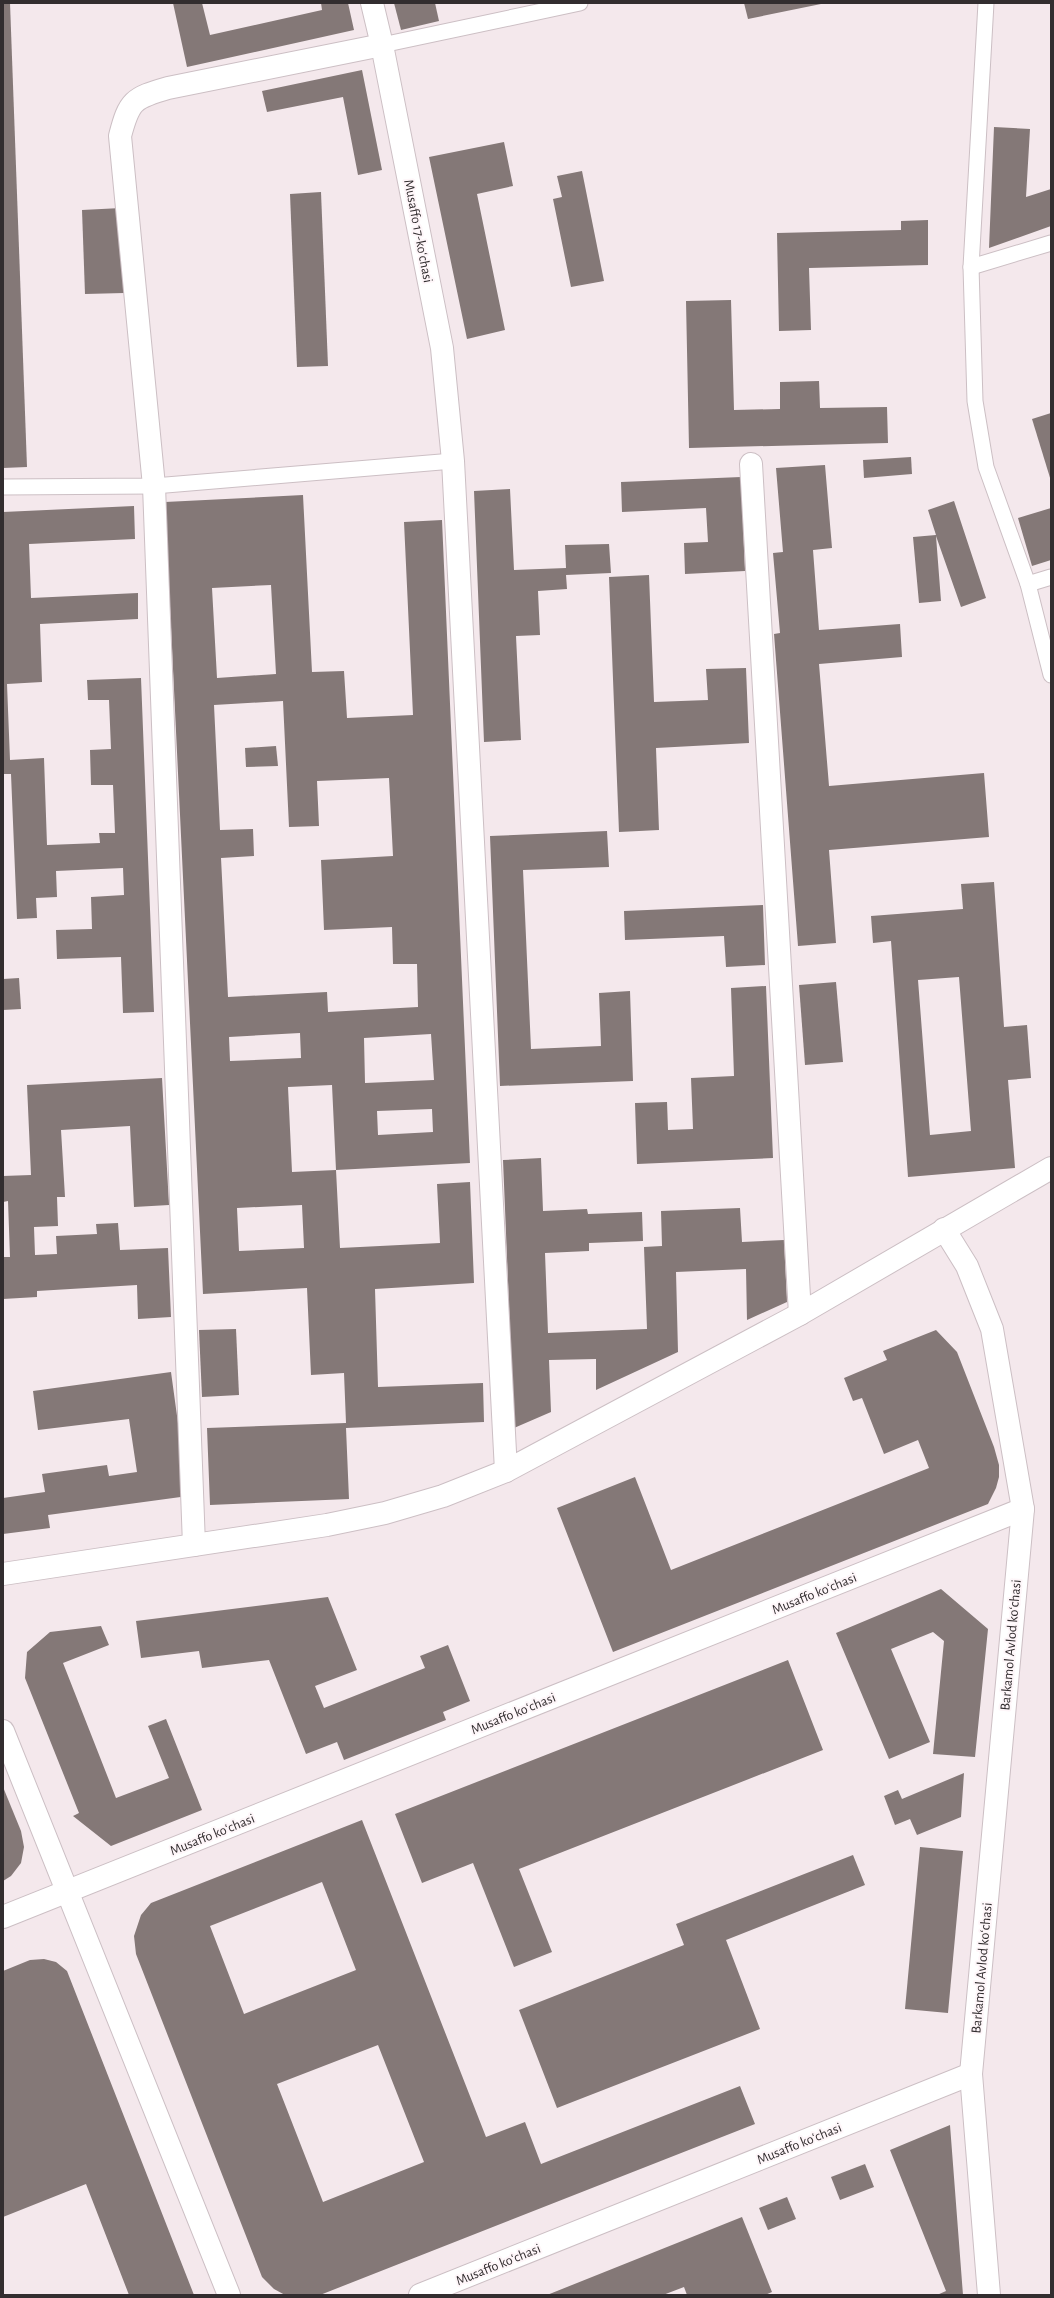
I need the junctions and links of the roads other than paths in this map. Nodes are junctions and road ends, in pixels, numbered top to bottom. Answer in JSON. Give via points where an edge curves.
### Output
{"nodes":[{"id":1,"x":372,"y":3,"type":"edge"},
{"id":2,"x":580,"y":3,"type":"edge"},
{"id":3,"x":986,"y":3,"type":"edge"},
{"id":4,"x":382,"y":45,"type":"junction"},
{"id":5,"x":1051,"y":243,"type":"edge"},
{"id":6,"x":971,"y":267,"type":"junction"},
{"id":7,"x":453,"y":462,"type":"junction"},
{"id":8,"x":751,"y":464,"type":"dead end"},
{"id":9,"x":154,"y":486,"type":"junction"},
{"id":10,"x":3,"y":487,"type":"edge"},
{"id":11,"x":1051,"y":577,"type":"edge"},
{"id":12,"x":1028,"y":584,"type":"junction"},
{"id":13,"x":1051,"y":675,"type":"edge"},
{"id":14,"x":1051,"y":1168,"type":"edge"},
{"id":15,"x":944,"y":1230,"type":"junction"},
{"id":16,"x":800,"y":1314,"type":"junction"},
{"id":17,"x":506,"y":1471,"type":"junction"},
{"id":18,"x":1023,"y":1509,"type":"junction"},
{"id":19,"x":194,"y":1545,"type":"junction"},
{"id":20,"x":3,"y":1574,"type":"edge"},
{"id":21,"x":3,"y":1732,"type":"edge"},
{"id":22,"x":67,"y":1892,"type":"junction"},
{"id":23,"x":3,"y":1917,"type":"edge"},
{"id":24,"x":971,"y":2074,"type":"junction"},
{"id":25,"x":228,"y":2295,"type":"edge"},
{"id":26,"x":420,"y":2295,"type":"edge"},
{"id":27,"x":989,"y":2295,"type":"edge"}],
"edges":[{"from":1,"to":4,"type":"street","name":"Musaffo 17-koʻchasi"},
{"from":2,"to":4,"type":"lane"},
{"from":3,"to":6,"type":"lane"},
{"from":4,"to":7,"type":"street","name":"Musaffo 17-koʻchasi","via":[[442,348]]},
{"from":4,"to":9,"type":"street","via":[[168,88],[141,96],[126,111],[120,136]]},
{"from":5,"to":6,"type":"lane"},
{"from":6,"to":12,"type":"lane","via":[[975,401],[986,467]]},
{"from":7,"to":9,"type":"lane"},
{"from":7,"to":17,"type":"street","name":"Musaffo 17-koʻchasi"},
{"from":8,"to":16,"type":"street"},
{"from":9,"to":10,"type":"lane"},
{"from":9,"to":19,"type":"street"},
{"from":11,"to":12,"type":"lane"},
{"from":12,"to":13,"type":"lane"},
{"from":14,"to":15,"type":"street"},
{"from":15,"to":16,"type":"street"},
{"from":15,"to":18,"type":"street","name":"Barkamol Avlod koʻchasi","via":[[967,1266],[992,1329]]},
{"from":16,"to":17,"type":"street"},
{"from":17,"to":19,"type":"street","via":[[443,1496],[385,1514]]},
{"from":18,"to":22,"type":"street","name":"Musaffo koʻchasi"},
{"from":18,"to":24,"type":"street","name":"Barkamol Avlod koʻchasi"},
{"from":19,"to":20,"type":"street"},
{"from":21,"to":22,"type":"street"},
{"from":22,"to":23,"type":"street","name":"Musaffo koʻchasi"},
{"from":22,"to":25,"type":"street"},
{"from":24,"to":26,"type":"street","name":"Musaffo koʻchasi"},
{"from":24,"to":27,"type":"street"}]}
